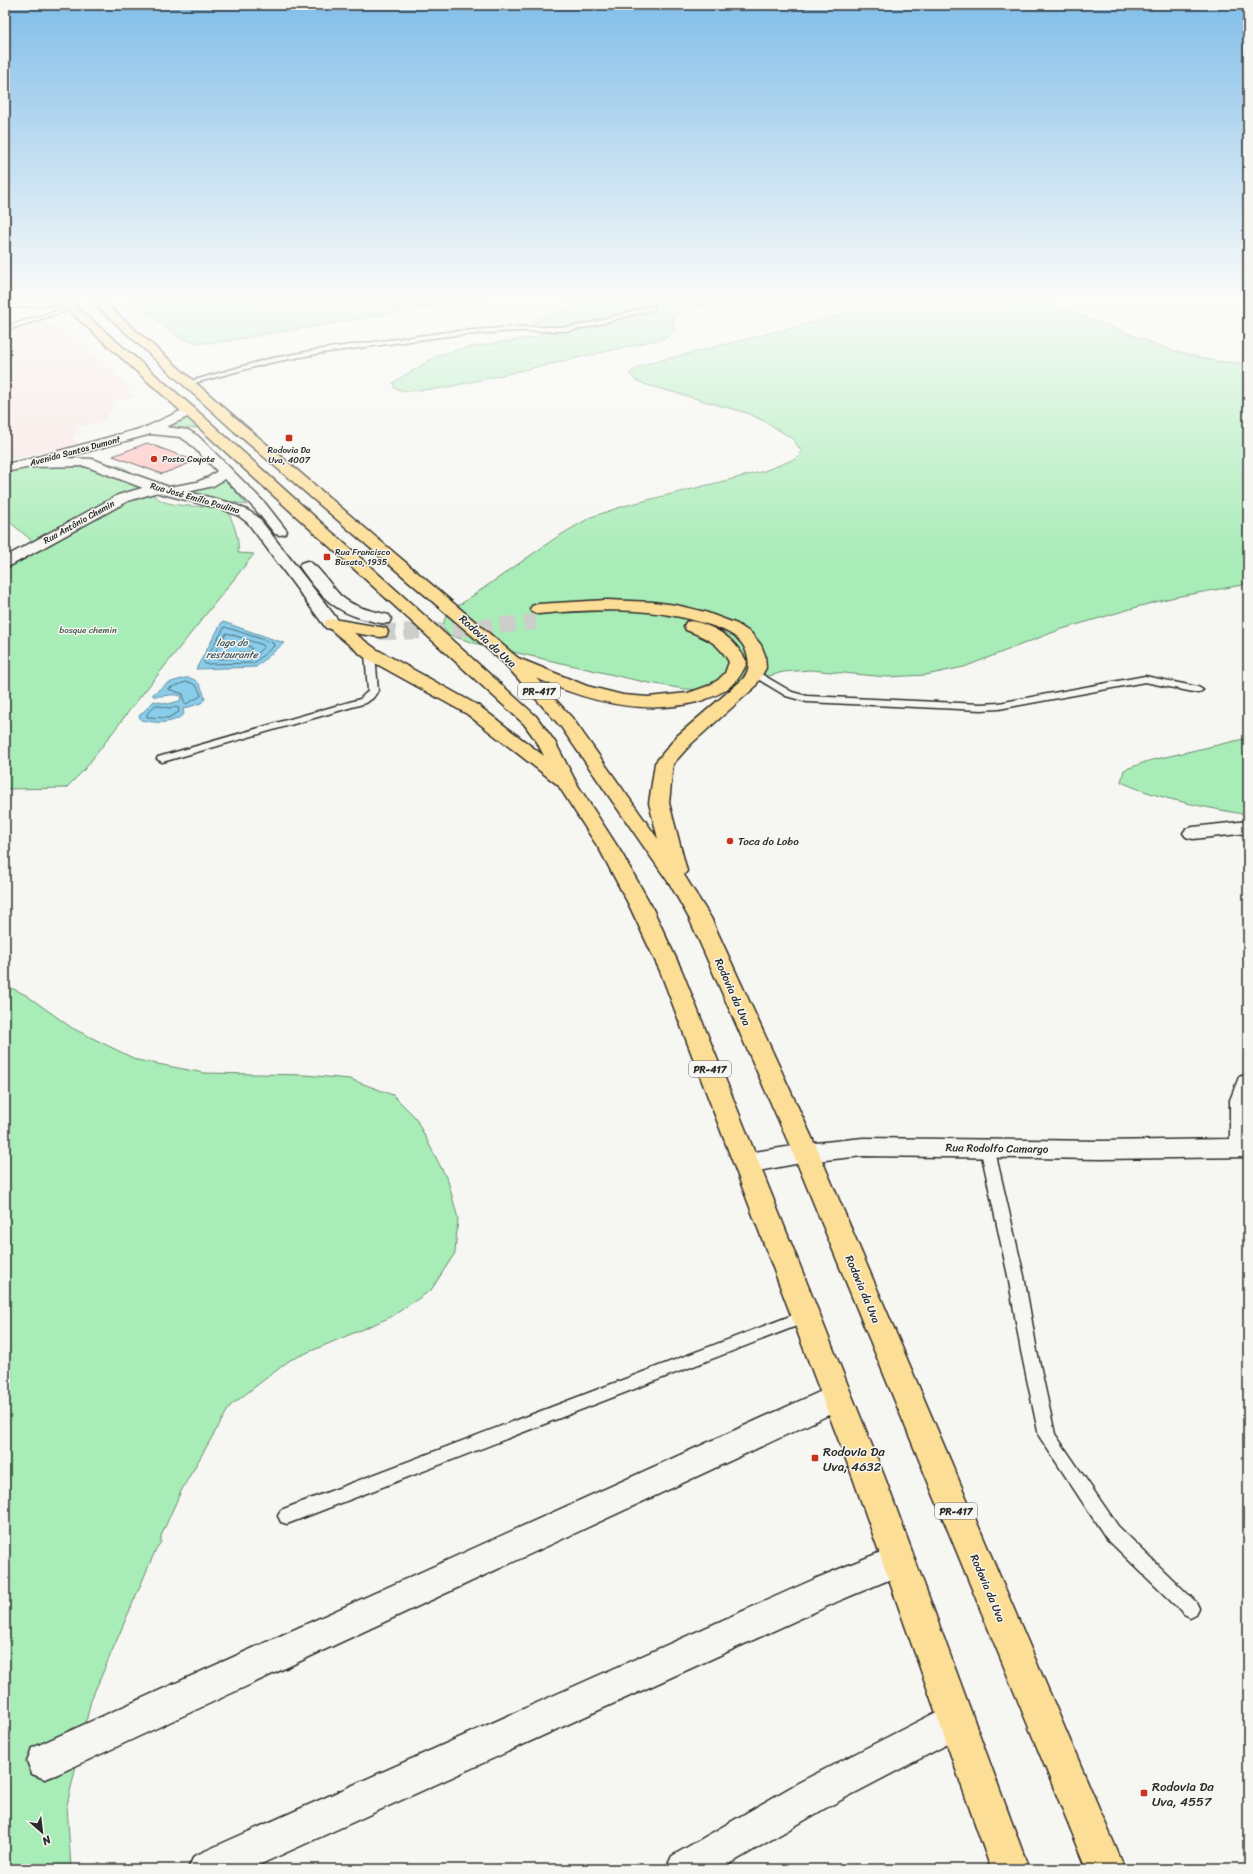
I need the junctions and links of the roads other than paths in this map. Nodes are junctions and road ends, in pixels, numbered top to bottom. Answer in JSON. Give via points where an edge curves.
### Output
{"nodes":[{"id":1,"x":162,"y":387,"type":"edge"},
{"id":2,"x":192,"y":387,"type":"edge"},
{"id":3,"x":189,"y":411,"type":"junction"},
{"id":4,"x":150,"y":430,"type":"junction"},
{"id":5,"x":96,"y":445,"type":"junction"},
{"id":6,"x":87,"y":462,"type":"junction"},
{"id":7,"x":31,"y":463,"type":"junction"},
{"id":8,"x":5,"y":468,"type":"edge"},
{"id":9,"x":224,"y":471,"type":"junction"},
{"id":10,"x":156,"y":488,"type":"junction"},
{"id":11,"x":287,"y":540,"type":"dead end"},
{"id":12,"x":301,"y":558,"type":"dead end"},
{"id":13,"x":5,"y":564,"type":"edge"},
{"id":14,"x":332,"y":624,"type":"junction"},
{"id":15,"x":382,"y":625,"type":"joint"},
{"id":16,"x":370,"y":653,"type":"junction"},
{"id":17,"x":510,"y":659,"type":"junction"},
{"id":18,"x":756,"y":674,"type":"junction"},
{"id":19,"x":1198,"y":690,"type":"dead end"},
{"id":20,"x":162,"y":759,"type":"dead end"},
{"id":21,"x":567,"y":784,"type":"junction"},
{"id":22,"x":1248,"y":826,"type":"edge"},
{"id":23,"x":1193,"y":833,"type":"dead end"},
{"id":24,"x":680,"y":886,"type":"junction"},
{"id":25,"x":1248,"y":1083,"type":"edge"},
{"id":26,"x":987,"y":1147,"type":"junction"},
{"id":27,"x":1245,"y":1148,"type":"edge"},
{"id":28,"x":806,"y":1153,"type":"junction"},
{"id":29,"x":747,"y":1163,"type":"junction"},
{"id":30,"x":806,"y":1316,"type":"junction"},
{"id":31,"x":837,"y":1397,"type":"junction"},
{"id":32,"x":287,"y":1516,"type":"dead end"},
{"id":33,"x":898,"y":1560,"type":"junction"},
{"id":34,"x":1190,"y":1608,"type":"dead end"},
{"id":35,"x":956,"y":1720,"type":"junction"},
{"id":36,"x":45,"y":1761,"type":"dead end"},
{"id":37,"x":207,"y":1869,"type":"edge"},
{"id":38,"x":685,"y":1869,"type":"edge"},
{"id":39,"x":1010,"y":1869,"type":"edge"},
{"id":40,"x":1106,"y":1869,"type":"edge"}],
"edges":[{"from":1,"to":3,"type":"main road","number":"PR-417"},
{"from":2,"to":17,"type":"main road","name":"Rodovia da Uva","number":"PR-417"},
{"from":3,"to":4,"type":"street","name":"Avenida Santos Dumont"},
{"from":3,"to":21,"type":"main road","number":"PR-417","via":[[530,720],[546,742]]},
{"from":4,"to":5,"type":"street","name":"Avenida Santos Dumont"},
{"from":4,"to":9,"type":"street","name":"Rua José Emílio Paulino","via":[[183,433],[193,439]]},
{"from":5,"to":6,"type":"street","via":[[87,457]]},
{"from":5,"to":7,"type":"street","name":"Avenida Santos Dumont"},
{"from":6,"to":7,"type":"street","name":"Rua José Emílio Paulino"},
{"from":6,"to":10,"type":"street","name":"Rua José Emílio Paulino"},
{"from":7,"to":8,"type":"street","name":"Avenida Santos Dumont"},
{"from":9,"to":10,"type":"street","via":[[220,476],[198,486]]},
{"from":9,"to":11,"type":"street","name":"Rua José Emílio Paulino","via":[[260,506]]},
{"from":10,"to":13,"type":"street","name":"Rua Antônio Chemin","via":[[123,498]]},
{"from":10,"to":14,"type":"street","name":"Rua José Emílio Paulino","via":[[244,512],[253,520]]},
{"from":12,"to":15,"type":"street","via":[[328,595],[343,606]]},
{"from":14,"to":15,"type":"main road"},
{"from":14,"to":16,"type":"main road"},
{"from":16,"to":20,"type":"lane","via":[[373,691],[363,701]]},
{"from":16,"to":21,"type":"main road","via":[[473,710]]},
{"from":17,"to":18,"type":"main road","via":[[580,689],[638,702],[692,698],[715,690],[732,677],[738,662],[730,646],[712,633],[678,622],[619,616],[537,615],[582,605],[628,605],[700,615],[732,627],[752,643],[759,663]]},
{"from":17,"to":24,"type":"main road","name":"Rodovia da Uva","number":"PR-417","via":[[567,723]]},
{"from":18,"to":19,"type":"lane","via":[[789,694],[807,699],[980,707],[999,706],[1145,679]]},
{"from":18,"to":24,"type":"main road","via":[[684,740],[664,764],[659,803]]},
{"from":21,"to":29,"type":"main road","number":"PR-417","via":[[611,852],[640,905],[671,971]]},
{"from":22,"to":23,"type":"street"},
{"from":24,"to":28,"type":"main road","name":"Rodovia da Uva","number":"PR-417","via":[[700,918]]},
{"from":25,"to":27,"type":"street","via":[[1242,1100]]},
{"from":26,"to":27,"type":"street","name":"Rua Rodolfo Camargo","via":[[1100,1150]]},
{"from":26,"to":28,"type":"street","name":"Rua Rodolfo Camargo","via":[[863,1147]]},
{"from":26,"to":34,"type":"lane","via":[[1016,1276],[1028,1351],[1047,1436],[1112,1532]]},
{"from":28,"to":29,"type":"street","name":"Rua Rodolfo Camargo"},
{"from":28,"to":40,"type":"main road","name":"Rodovia da Uva","number":"PR-417"},
{"from":29,"to":30,"type":"main road","number":"PR-417"},
{"from":30,"to":31,"type":"main road","number":"PR-417"},
{"from":30,"to":32,"type":"lane"},
{"from":31,"to":33,"type":"main road","number":"PR-417"},
{"from":31,"to":36,"type":"street"},
{"from":33,"to":35,"type":"main road","number":"PR-417"},
{"from":33,"to":37,"type":"street","via":[[828,1589]]},
{"from":35,"to":38,"type":"street","via":[[811,1796]]},
{"from":35,"to":39,"type":"main road","number":"PR-417"}]}
